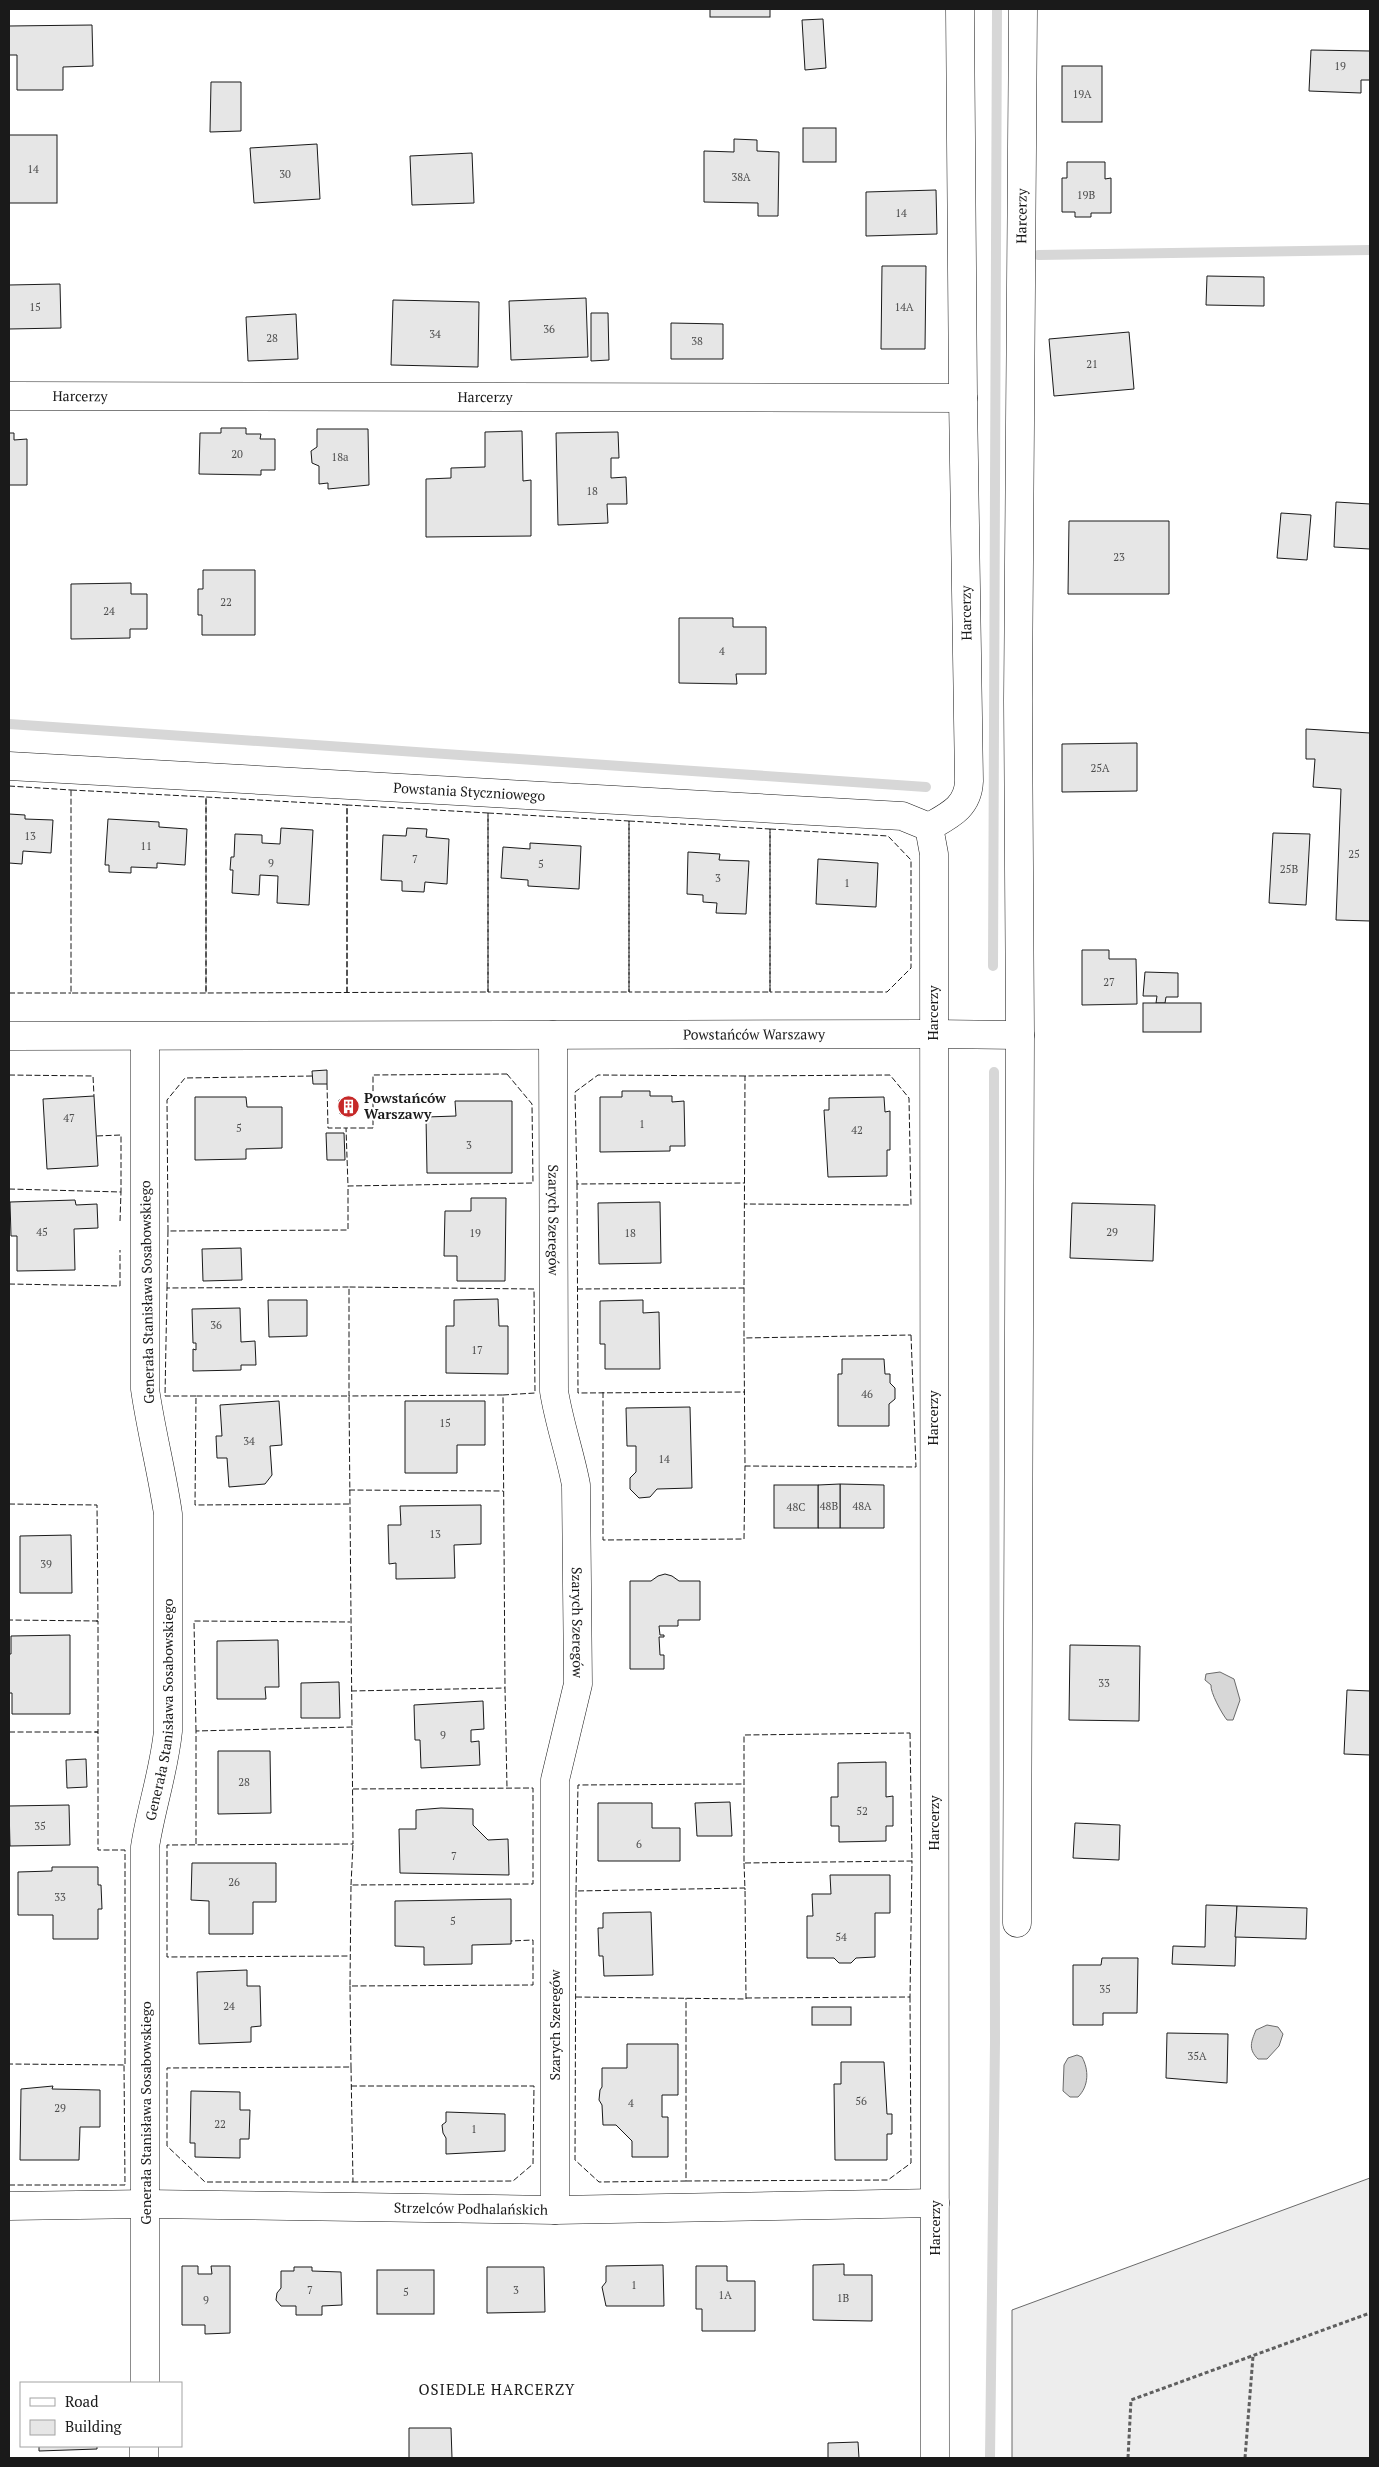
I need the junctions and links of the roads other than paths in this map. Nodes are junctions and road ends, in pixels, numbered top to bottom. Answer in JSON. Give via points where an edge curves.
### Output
{"nodes":[{"id":1,"x":960,"y":9,"type":"edge"},
{"id":2,"x":1023,"y":9,"type":"edge"},
{"id":3,"x":9,"y":396,"type":"edge"},
{"id":4,"x":962,"y":398,"type":"junction"},
{"id":5,"x":9,"y":766,"type":"edge"},
{"id":6,"x":929,"y":827,"type":"junction"},
{"id":7,"x":933,"y":1034,"type":"junction"},
{"id":8,"x":1020,"y":1035,"type":"junction"},
{"id":9,"x":9,"y":1036,"type":"edge"},
{"id":10,"x":553,"y":1036,"type":"junction"},
{"id":11,"x":145,"y":1037,"type":"junction"},
{"id":12,"x":1016,"y":1923,"type":"dead end"},
{"id":13,"x":935,"y":2203,"type":"junction"},
{"id":14,"x":146,"y":2204,"type":"junction"},
{"id":15,"x":9,"y":2206,"type":"edge"},
{"id":16,"x":555,"y":2210,"type":"junction"},
{"id":17,"x":145,"y":2382,"type":"edge"},
{"id":18,"x":935,"y":2458,"type":"edge"}],
"edges":[{"from":1,"to":4,"type":"street","name":"Harcerzy"},
{"from":2,"to":8,"type":"street","name":"Harcerzy","via":[[1018,701]]},
{"from":3,"to":4,"type":"street","name":"Harcerzy"},
{"from":4,"to":6,"type":"street","name":"Harcerzy","via":[[969,792],[957,811]]},
{"from":5,"to":6,"type":"street","name":"Powstania Styczniowego","via":[[902,816]]},
{"from":6,"to":7,"type":"street","name":"Harcerzy","via":[[934,854]]},
{"from":7,"to":8,"type":"street","name":"Powstańców Warszawy"},
{"from":7,"to":10,"type":"street","name":"Powstańców Warszawy"},
{"from":7,"to":13,"type":"street","name":"Harcerzy"},
{"from":8,"to":12,"type":"street","name":"Harcerzy"},
{"from":9,"to":11,"type":"street","name":"Powstańców Warszawy"},
{"from":10,"to":11,"type":"street","name":"Powstańców Warszawy"},
{"from":10,"to":16,"type":"street","name":"Szarych Szeregów","via":[[554,1391],[576,1485],[578,1684],[555,1780]]},
{"from":11,"to":14,"type":"street","name":"Generała Stanisława Sosabowskiego","via":[[145,1389],[168,1514],[168,1731],[164,1765],[145,1847]]},
{"from":13,"to":16,"type":"street","name":"Strzelców Podhalańskich"},
{"from":13,"to":18,"type":"street","name":"Harcerzy"},
{"from":14,"to":15,"type":"street","name":"Strzelców Podhalańskich"},
{"from":14,"to":16,"type":"street","name":"Strzelców Podhalańskich"},
{"from":14,"to":17,"type":"street","name":"Generała Stanisława Sosabowskiego"}]}
